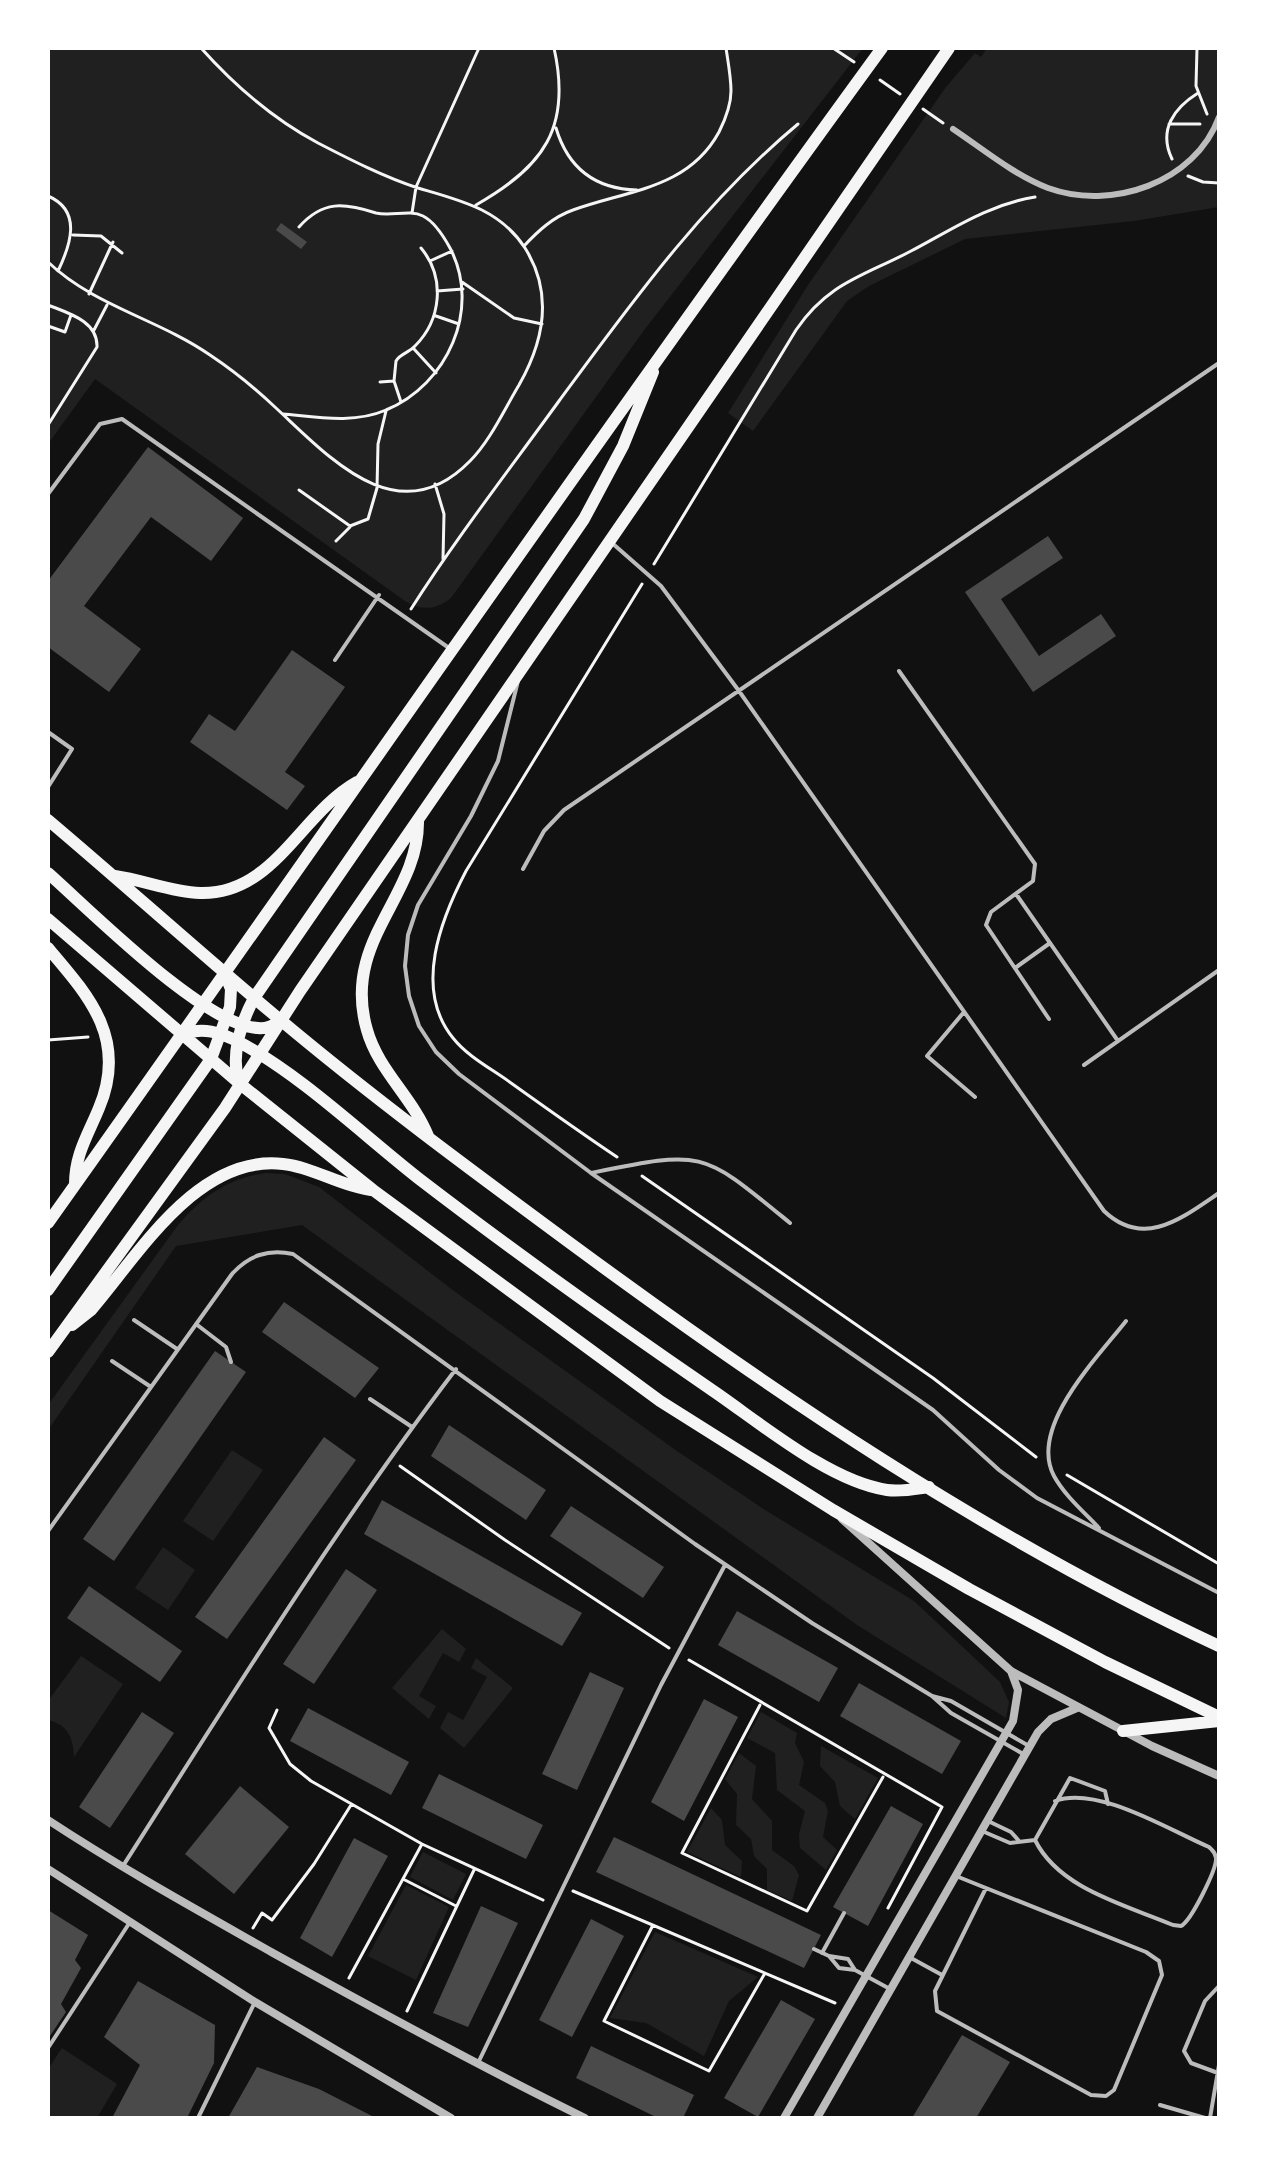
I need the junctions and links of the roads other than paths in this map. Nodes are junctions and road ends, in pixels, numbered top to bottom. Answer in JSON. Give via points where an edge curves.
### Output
{"nodes":[{"id":1,"x":882,"y":48,"type":"edge"},
{"id":2,"x":949,"y":48,"type":"edge"},
{"id":3,"x":1219,"y":117,"type":"edge"},
{"id":4,"x":1215,"y":126,"type":"edge"},
{"id":5,"x":953,"y":129,"type":"road end"},
{"id":6,"x":662,"y":350,"type":"junction"},
{"id":7,"x":1219,"y":363,"type":"edge"},
{"id":8,"x":48,"y":494,"type":"edge"},
{"id":9,"x":609,"y":541,"type":"junction"},
{"id":10,"x":379,"y":595,"type":"junction"},
{"id":11,"x":451,"y":649,"type":"junction"},
{"id":12,"x":335,"y":660,"type":"dead end"},
{"id":13,"x":899,"y":671,"type":"dead end"},
{"id":14,"x":519,"y":672,"type":"junction"},
{"id":15,"x":739,"y":691,"type":"junction"},
{"id":16,"x":48,"y":732,"type":"edge"},
{"id":17,"x":363,"y":778,"type":"junction"},
{"id":18,"x":48,"y":787,"type":"edge"},
{"id":19,"x":48,"y":820,"type":"edge"},
{"id":20,"x":418,"y":821,"type":"junction"},
{"id":21,"x":523,"y":869,"type":"dead end"},
{"id":22,"x":48,"y":873,"type":"edge"},
{"id":23,"x":114,"y":875,"type":"junction"},
{"id":24,"x":1016,"y":894,"type":"junction"},
{"id":25,"x":48,"y":919,"type":"edge"},
{"id":26,"x":1050,"y":943,"type":"junction"},
{"id":27,"x":48,"y":948,"type":"edge"},
{"id":28,"x":1015,"y":968,"type":"junction"},
{"id":29,"x":1219,"y":970,"type":"edge"},
{"id":30,"x":225,"y":973,"type":"junction"},
{"id":31,"x":254,"y":998,"type":"junction"},
{"id":32,"x":203,"y":1004,"type":"junction"},
{"id":33,"x":964,"y":1012,"type":"junction"},
{"id":34,"x":228,"y":1018,"type":"junction"},
{"id":35,"x":1049,"y":1019,"type":"dead end"},
{"id":36,"x":282,"y":1021,"type":"junction"},
{"id":37,"x":242,"y":1025,"type":"junction"},
{"id":38,"x":182,"y":1034,"type":"junction"},
{"id":39,"x":223,"y":1035,"type":"junction"},
{"id":40,"x":1118,"y":1041,"type":"junction"},
{"id":41,"x":238,"y":1042,"type":"junction"},
{"id":42,"x":259,"y":1055,"type":"junction"},
{"id":43,"x":211,"y":1059,"type":"junction"},
{"id":44,"x":1084,"y":1065,"type":"dead end"},
{"id":45,"x":239,"y":1083,"type":"junction"},
{"id":46,"x":975,"y":1097,"type":"dead end"},
{"id":47,"x":429,"y":1139,"type":"junction"},
{"id":48,"x":591,"y":1173,"type":"junction"},
{"id":49,"x":75,"y":1185,"type":"junction"},
{"id":50,"x":373,"y":1190,"type":"junction"},
{"id":51,"x":1219,"y":1193,"type":"edge"},
{"id":52,"x":48,"y":1223,"type":"edge"},
{"id":53,"x":790,"y":1223,"type":"dead end"},
{"id":54,"x":48,"y":1290,"type":"edge"},
{"id":55,"x":134,"y":1320,"type":"dead end"},
{"id":56,"x":1126,"y":1321,"type":"dead end"},
{"id":57,"x":196,"y":1324,"type":"junction"},
{"id":58,"x":60,"y":1335,"type":"junction"},
{"id":59,"x":177,"y":1349,"type":"junction"},
{"id":60,"x":48,"y":1352,"type":"edge"},
{"id":61,"x":112,"y":1361,"type":"dead end"},
{"id":62,"x":231,"y":1362,"type":"dead end"},
{"id":63,"x":456,"y":1369,"type":"junction"},
{"id":64,"x":151,"y":1387,"type":"junction"},
{"id":65,"x":370,"y":1399,"type":"dead end"},
{"id":66,"x":412,"y":1427,"type":"junction"},
{"id":67,"x":929,"y":1487,"type":"junction"},
{"id":68,"x":833,"y":1510,"type":"junction"},
{"id":69,"x":48,"y":1531,"type":"edge"},
{"id":70,"x":1103,"y":1532,"type":"junction"},
{"id":71,"x":725,"y":1565,"type":"junction"},
{"id":72,"x":1219,"y":1593,"type":"edge"},
{"id":73,"x":1218,"y":1645,"type":"edge"},
{"id":74,"x":1011,"y":1671,"type":"junction"},
{"id":75,"x":932,"y":1696,"type":"junction"},
{"id":76,"x":1077,"y":1708,"type":"junction"},
{"id":77,"x":1219,"y":1719,"type":"edge"},
{"id":78,"x":1123,"y":1731,"type":"junction"},
{"id":79,"x":1004,"y":1737,"type":"junction"},
{"id":80,"x":1027,"y":1751,"type":"junction"},
{"id":81,"x":1219,"y":1776,"type":"edge"},
{"id":82,"x":1055,"y":1801,"type":"junction"},
{"id":83,"x":1108,"y":1804,"type":"junction"},
{"id":84,"x":48,"y":1820,"type":"edge"},
{"id":85,"x":987,"y":1820,"type":"junction"},
{"id":86,"x":981,"y":1830,"type":"junction"},
{"id":87,"x":1035,"y":1840,"type":"junction"},
{"id":88,"x":1019,"y":1841,"type":"junction"},
{"id":89,"x":121,"y":1868,"type":"junction"},
{"id":90,"x":48,"y":1869,"type":"edge"},
{"id":91,"x":956,"y":1876,"type":"junction"},
{"id":92,"x":986,"y":1888,"type":"junction"},
{"id":93,"x":844,"y":1913,"type":"dead end"},
{"id":94,"x":130,"y":1922,"type":"junction"},
{"id":95,"x":814,"y":1949,"type":"dead end"},
{"id":96,"x":822,"y":1953,"type":"junction"},
{"id":97,"x":829,"y":1956,"type":"junction"},
{"id":98,"x":909,"y":1957,"type":"junction"},
{"id":99,"x":855,"y":1970,"type":"junction"},
{"id":100,"x":943,"y":1975,"type":"junction"},
{"id":101,"x":866,"y":1976,"type":"junction"},
{"id":102,"x":1219,"y":1986,"type":"edge"},
{"id":103,"x":890,"y":1989,"type":"junction"},
{"id":104,"x":255,"y":2002,"type":"junction"},
{"id":105,"x":48,"y":2048,"type":"edge"},
{"id":106,"x":477,"y":2065,"type":"junction"},
{"id":107,"x":1219,"y":2065,"type":"edge"},
{"id":108,"x":1218,"y":2073,"type":"edge"},
{"id":109,"x":1160,"y":2105,"type":"dead end"},
{"id":110,"x":198,"y":2118,"type":"edge"},
{"id":111,"x":451,"y":2118,"type":"edge"},
{"id":112,"x":585,"y":2118,"type":"edge"},
{"id":113,"x":784,"y":2118,"type":"edge"},
{"id":114,"x":817,"y":2118,"type":"edge"},
{"id":115,"x":1208,"y":2118,"type":"edge"}],
"edges":[{"from":1,"to":6,"type":"main road"},
{"from":2,"to":9,"type":"main road"},
{"from":3,"to":4,"type":"street"},
{"from":4,"to":5,"type":"street","via":[[1179,169],[1114,195],[1079,195],[1045,187]]},
{"from":6,"to":11,"type":"main road"},
{"from":6,"to":31,"type":"main road","via":[[623,446],[584,519]]},
{"from":7,"to":15,"type":"lane"},
{"from":8,"to":10,"type":"lane","via":[[100,424],[122,419]]},
{"from":9,"to":14,"type":"main road"},
{"from":9,"to":15,"type":"lane","via":[[649,573]]},
{"from":10,"to":11,"type":"lane"},
{"from":10,"to":12,"type":"lane"},
{"from":11,"to":17,"type":"main road"},
{"from":13,"to":24,"type":"lane","via":[[1035,864],[1033,881]]},
{"from":14,"to":20,"type":"main road"},
{"from":14,"to":48,"type":"lane","via":[[498,761],[412,920],[406,981],[419,1026],[447,1063]]},
{"from":15,"to":21,"type":"lane","via":[[564,810],[544,831]]},
{"from":15,"to":33,"type":"lane"},
{"from":16,"to":18,"type":"lane","via":[[72,749]]},
{"from":17,"to":23,"type":"main road","via":[[326,804],[278,859],[241,885],[196,893]]},
{"from":17,"to":30,"type":"main road"},
{"from":19,"to":23,"type":"main road"},
{"from":20,"to":36,"type":"main road"},
{"from":20,"to":47,"type":"main road","via":[[416,848],[366,961],[362,1002],[373,1047],[415,1107]]},
{"from":22,"to":32,"type":"main road"},
{"from":23,"to":30,"type":"main road"},
{"from":24,"to":26,"type":"lane"},
{"from":24,"to":28,"type":"lane","via":[[986,920]]},
{"from":25,"to":38,"type":"main road"},
{"from":26,"to":28,"type":"lane"},
{"from":26,"to":40,"type":"lane"},
{"from":27,"to":49,"type":"main road","via":[[94,1004],[108,1057],[101,1102],[77,1156]]},
{"from":28,"to":35,"type":"lane"},
{"from":29,"to":40,"type":"lane"},
{"from":30,"to":31,"type":"main road"},
{"from":30,"to":32,"type":"main road"},
{"from":30,"to":34,"type":"main road","via":[[231,989]]},
{"from":31,"to":36,"type":"main road"},
{"from":31,"to":37,"type":"main road"},
{"from":32,"to":34,"type":"main road"},
{"from":32,"to":38,"type":"main road"},
{"from":33,"to":46,"type":"lane","via":[[927,1056]]},
{"from":33,"to":51,"type":"lane","via":[[1113,1219],[1135,1229],[1158,1229]]},
{"from":34,"to":37,"type":"main road"},
{"from":34,"to":39,"type":"main road"},
{"from":36,"to":37,"type":"main road","via":[[259,1028]]},
{"from":36,"to":42,"type":"main road"},
{"from":36,"to":47,"type":"main road"},
{"from":37,"to":41,"type":"main road"},
{"from":38,"to":39,"type":"main road","via":[[202,1030]]},
{"from":38,"to":43,"type":"main road"},
{"from":38,"to":49,"type":"main road"},
{"from":39,"to":41,"type":"main road"},
{"from":39,"to":43,"type":"main road"},
{"from":40,"to":44,"type":"lane"},
{"from":41,"to":42,"type":"main road"},
{"from":41,"to":45,"type":"main road"},
{"from":42,"to":45,"type":"main road"},
{"from":42,"to":67,"type":"main road","via":[[597,1311],[791,1444],[869,1485],[903,1491]]},
{"from":43,"to":45,"type":"main road"},
{"from":43,"to":54,"type":"main road"},
{"from":45,"to":50,"type":"main road"},
{"from":45,"to":58,"type":"main road"},
{"from":47,"to":67,"type":"main road","via":[[771,1388]]},
{"from":48,"to":53,"type":"lane","via":[[684,1157],[709,1162]]},
{"from":48,"to":70,"type":"lane","via":[[933,1410],[1037,1498]]},
{"from":49,"to":52,"type":"main road"},
{"from":50,"to":58,"type":"main road","via":[[288,1164],[257,1163],[230,1170],[183,1202],[91,1310]]},
{"from":50,"to":68,"type":"main road","via":[[660,1401]]},
{"from":55,"to":59,"type":"lane"},
{"from":56,"to":70,"type":"lane","via":[[1062,1405],[1050,1444],[1051,1466],[1065,1492]]},
{"from":57,"to":59,"type":"lane"},
{"from":57,"to":62,"type":"lane","via":[[226,1347]]},
{"from":57,"to":63,"type":"lane","via":[[238,1266],[264,1253],[283,1252],[310,1263]]},
{"from":58,"to":60,"type":"main road"},
{"from":59,"to":64,"type":"lane"},
{"from":61,"to":64,"type":"lane"},
{"from":63,"to":66,"type":"lane"},
{"from":63,"to":71,"type":"lane"},
{"from":64,"to":69,"type":"lane"},
{"from":65,"to":66,"type":"lane"},
{"from":66,"to":89,"type":"lane"},
{"from":67,"to":73,"type":"main road","via":[[1057,1565]]},
{"from":68,"to":74,"type":"street"},
{"from":68,"to":77,"type":"main road","via":[[1105,1662]]},
{"from":70,"to":72,"type":"lane"},
{"from":71,"to":75,"type":"lane"},
{"from":71,"to":106,"type":"lane"},
{"from":74,"to":76,"type":"street"},
{"from":74,"to":79,"type":"street","via":[[1018,1701]]},
{"from":75,"to":79,"type":"lane","via":[[951,1713]]},
{"from":75,"to":79,"type":"lane","via":[[951,1701]]},
{"from":76,"to":78,"type":"street"},
{"from":76,"to":80,"type":"street","via":[[1051,1719]]},
{"from":77,"to":78,"type":"main road"},
{"from":78,"to":81,"type":"street"},
{"from":79,"to":80,"type":"lane"},
{"from":79,"to":80,"type":"lane"},
{"from":79,"to":101,"type":"street"},
{"from":80,"to":85,"type":"street"},
{"from":82,"to":83,"type":"lane","via":[[1078,1796]]},
{"from":82,"to":83,"type":"lane","via":[[1065,1781],[1076,1777],[1105,1791]]},
{"from":82,"to":87,"type":"lane"},
{"from":83,"to":87,"type":"lane","via":[[1215,1853],[1215,1864],[1185,1924],[1173,1925],[1066,1877]]},
{"from":84,"to":89,"type":"street"},
{"from":85,"to":86,"type":"street"},
{"from":85,"to":88,"type":"lane"},
{"from":86,"to":88,"type":"lane","via":[[1006,1842]]},
{"from":86,"to":91,"type":"street"},
{"from":87,"to":88,"type":"lane"},
{"from":89,"to":106,"type":"street"},
{"from":90,"to":94,"type":"street"},
{"from":91,"to":92,"type":"lane"},
{"from":91,"to":98,"type":"street"},
{"from":92,"to":100,"type":"lane"},
{"from":92,"to":100,"type":"lane","via":[[1159,1961],[1162,1975],[1114,2090],[1106,2096],[1091,2095],[942,2016],[934,1998]]},
{"from":93,"to":96,"type":"lane"},
{"from":94,"to":104,"type":"street"},
{"from":94,"to":105,"type":"lane"},
{"from":95,"to":96,"type":"lane"},
{"from":96,"to":97,"type":"lane"},
{"from":97,"to":99,"type":"lane","via":[[839,1968]]},
{"from":97,"to":99,"type":"lane","via":[[848,1959]]},
{"from":98,"to":100,"type":"lane"},
{"from":98,"to":103,"type":"street"},
{"from":99,"to":101,"type":"lane"},
{"from":101,"to":103,"type":"lane"},
{"from":101,"to":113,"type":"street"},
{"from":102,"to":108,"type":"lane","via":[[1205,2001],[1184,2051],[1191,2063]]},
{"from":103,"to":114,"type":"street"},
{"from":104,"to":110,"type":"lane"},
{"from":104,"to":111,"type":"street"},
{"from":106,"to":112,"type":"street"},
{"from":107,"to":108,"type":"lane"},
{"from":108,"to":115,"type":"lane"},
{"from":109,"to":115,"type":"lane"}]}
